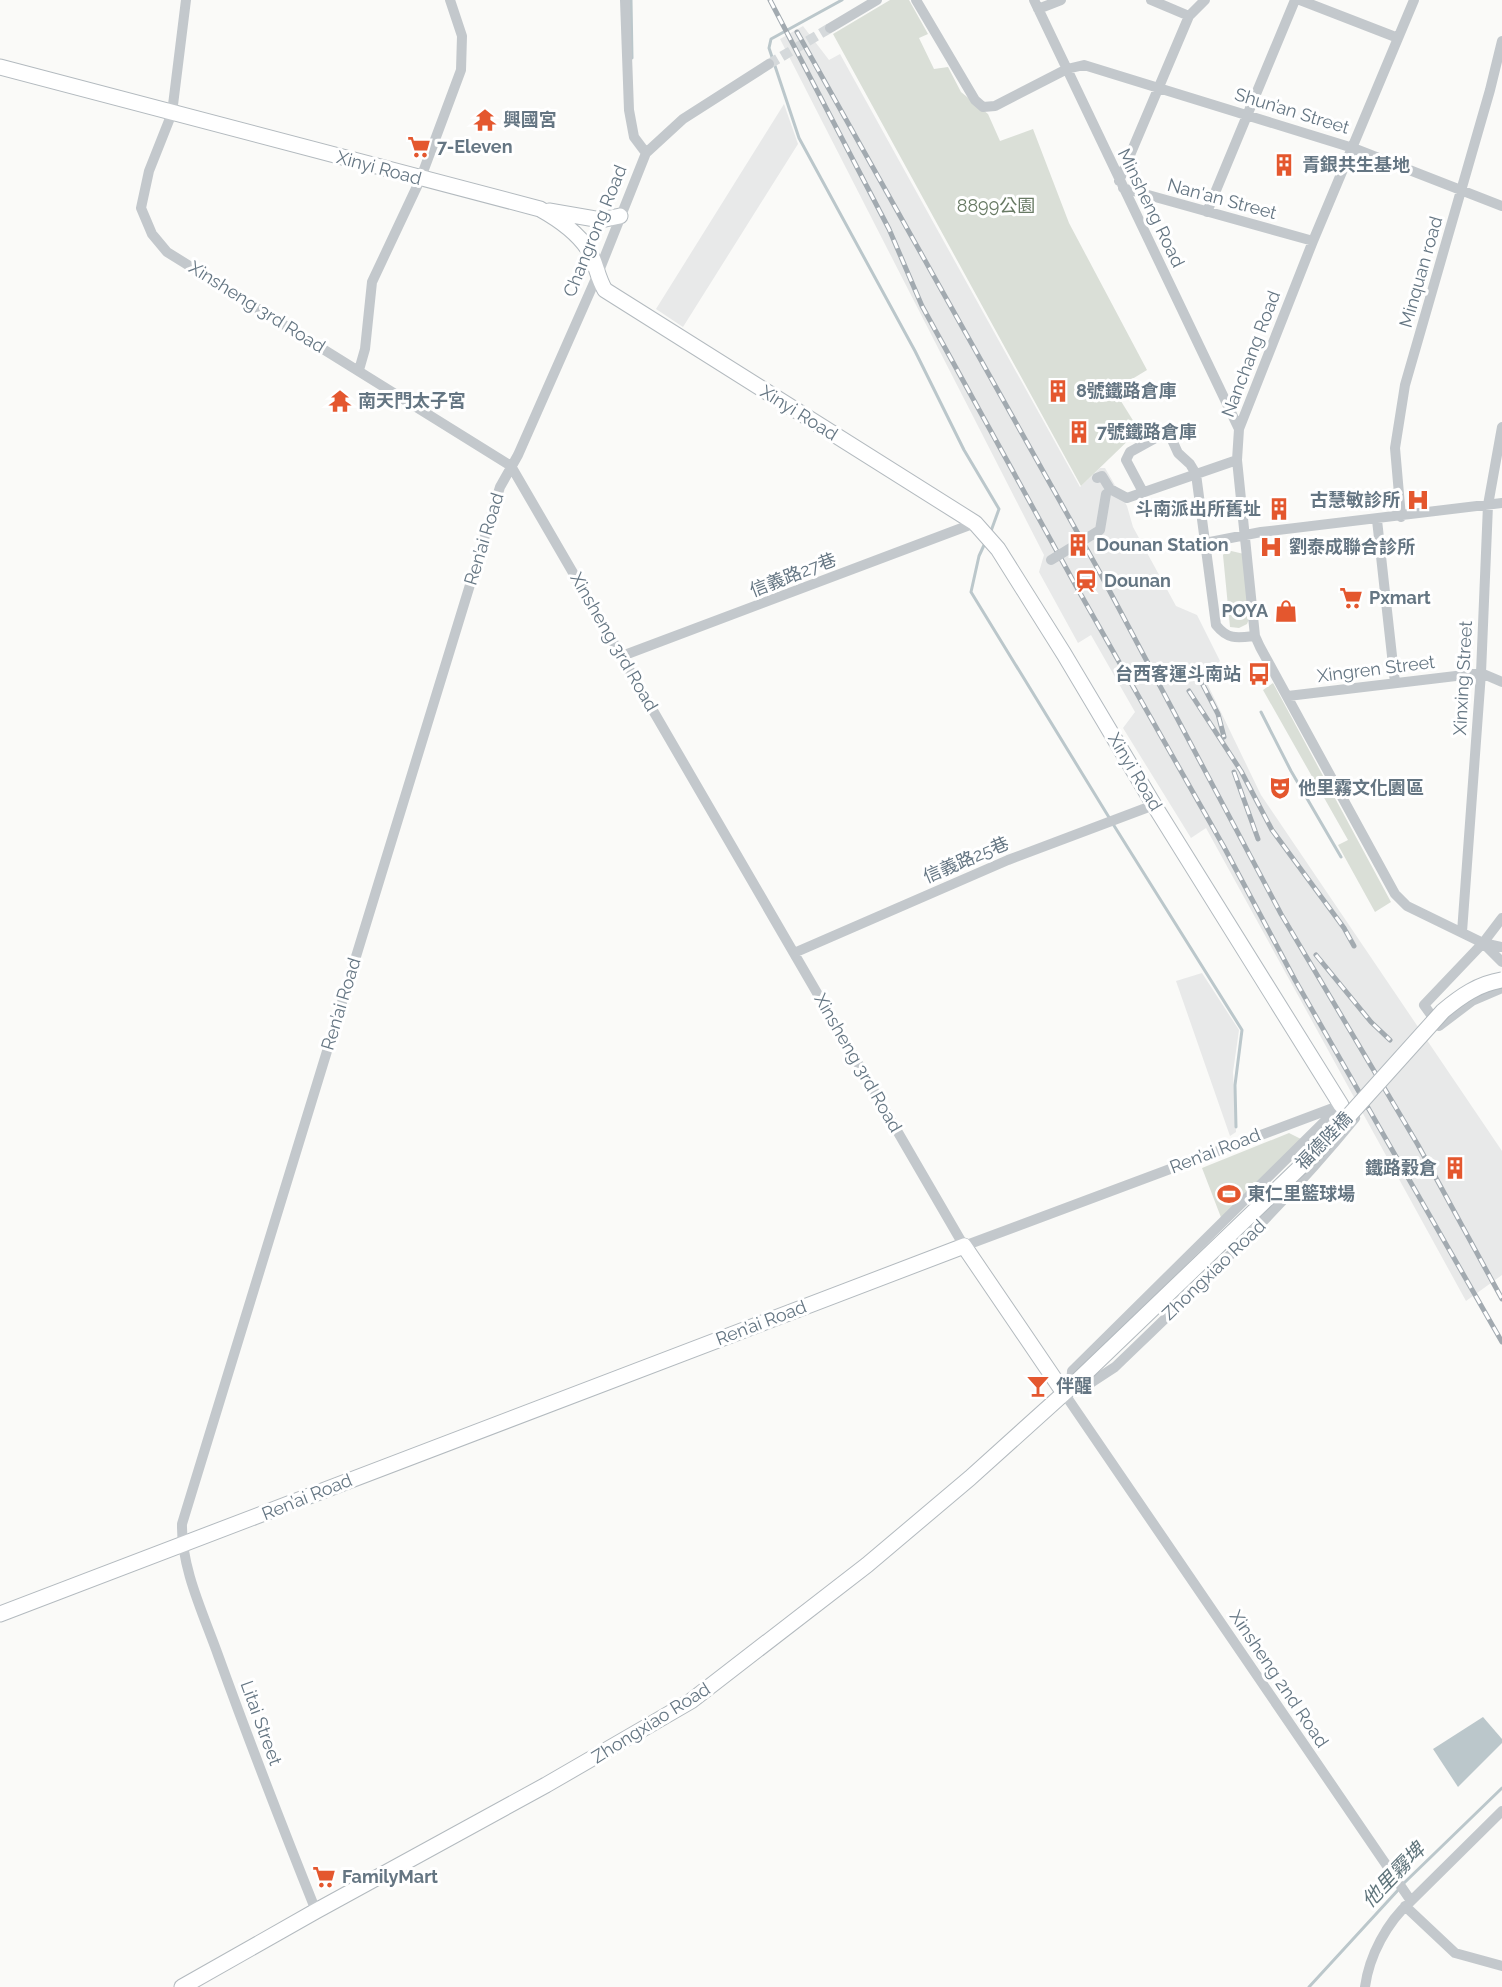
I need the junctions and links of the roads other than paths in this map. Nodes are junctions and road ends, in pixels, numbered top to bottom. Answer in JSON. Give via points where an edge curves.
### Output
{"nodes":[{"id":1,"x":186,"y":0,"type":"edge"},
{"id":2,"x":450,"y":0,"type":"edge"},
{"id":3,"x":625,"y":0,"type":"edge"},
{"id":4,"x":877,"y":0,"type":"edge"},
{"id":5,"x":916,"y":0,"type":"edge"},
{"id":6,"x":1061,"y":0,"type":"edge"},
{"id":7,"x":1151,"y":0,"type":"edge"},
{"id":8,"x":1205,"y":0,"type":"edge"},
{"id":9,"x":1295,"y":0,"type":"edge"},
{"id":10,"x":1300,"y":0,"type":"edge"},
{"id":11,"x":1414,"y":0,"type":"edge"},
{"id":12,"x":1036,"y":4,"type":"edge"},
{"id":13,"x":1189,"y":16,"type":"junction"},
{"id":14,"x":830,"y":28,"type":"tunnel mouth"},
{"id":15,"x":1398,"y":38,"type":"junction"},
{"id":16,"x":1502,"y":41,"type":"edge"},
{"id":17,"x":769,"y":64,"type":"tunnel mouth"},
{"id":18,"x":0,"y":67,"type":"edge"},
{"id":19,"x":1067,"y":69,"type":"junction"},
{"id":20,"x":1160,"y":88,"type":"junction"},
{"id":21,"x":172,"y":113,"type":"junction"},
{"id":22,"x":1248,"y":116,"type":"junction"},
{"id":23,"x":1353,"y":147,"type":"junction"},
{"id":24,"x":646,"y":153,"type":"junction"},
{"id":25,"x":420,"y":180,"type":"junction"},
{"id":26,"x":1121,"y":185,"type":"junction"},
{"id":27,"x":1462,"y":190,"type":"junction"},
{"id":28,"x":1502,"y":206,"type":"edge"},
{"id":29,"x":540,"y":209,"type":"junction"},
{"id":30,"x":1207,"y":212,"type":"junction"},
{"id":31,"x":620,"y":216,"type":"junction"},
{"id":32,"x":1313,"y":241,"type":"junction"},
{"id":33,"x":597,"y":276,"type":"junction"},
{"id":34,"x":359,"y":370,"type":"junction"},
{"id":35,"x":1502,"y":427,"type":"edge"},
{"id":36,"x":1239,"y":429,"type":"junction"},
{"id":37,"x":1237,"y":460,"type":"junction"},
{"id":38,"x":511,"y":466,"type":"junction"},
{"id":39,"x":1196,"y":474,"type":"junction"},
{"id":40,"x":1097,"y":478,"type":"dead end"},
{"id":41,"x":1143,"y":492,"type":"junction"},
{"id":42,"x":1106,"y":494,"type":"dead end"},
{"id":43,"x":1502,"y":504,"type":"edge"},
{"id":44,"x":1488,"y":505,"type":"junction"},
{"id":45,"x":1401,"y":517,"type":"junction"},
{"id":46,"x":1377,"y":520,"type":"junction"},
{"id":47,"x":975,"y":524,"type":"junction"},
{"id":48,"x":1247,"y":535,"type":"junction"},
{"id":49,"x":1206,"y":543,"type":"junction"},
{"id":50,"x":1051,"y":560,"type":"dead end"},
{"id":51,"x":1255,"y":636,"type":"junction"},
{"id":52,"x":622,"y":656,"type":"junction"},
{"id":53,"x":1481,"y":673,"type":"junction"},
{"id":54,"x":1502,"y":682,"type":"edge"},
{"id":55,"x":1395,"y":683,"type":"junction"},
{"id":56,"x":1288,"y":696,"type":"junction"},
{"id":57,"x":1154,"y":805,"type":"junction"},
{"id":58,"x":1502,"y":918,"type":"edge"},
{"id":59,"x":1462,"y":932,"type":"junction"},
{"id":60,"x":1483,"y":943,"type":"junction"},
{"id":61,"x":1502,"y":947,"type":"edge"},
{"id":62,"x":794,"y":953,"type":"junction"},
{"id":63,"x":1502,"y":962,"type":"edge"},
{"id":64,"x":1502,"y":980,"type":"edge"},
{"id":65,"x":1502,"y":988,"type":"edge"},
{"id":66,"x":1341,"y":1105,"type":"junction"},
{"id":67,"x":964,"y":1246,"type":"junction"},
{"id":68,"x":1068,"y":1390,"type":"junction"},
{"id":69,"x":182,"y":1544,"type":"junction"},
{"id":70,"x":0,"y":1614,"type":"edge"},
{"id":71,"x":1502,"y":1811,"type":"edge"},
{"id":72,"x":1408,"y":1903,"type":"junction"},
{"id":73,"x":316,"y":1911,"type":"junction"},
{"id":74,"x":1502,"y":1966,"type":"edge"},
{"id":75,"x":183,"y":1987,"type":"edge"},
{"id":76,"x":1365,"y":1987,"type":"edge"}],
"edges":[{"from":1,"to":21,"type":"street","name":"Xinsheng 3rd Road"},
{"from":2,"to":25,"type":"street","via":[[460,23],[462,64]]},
{"from":3,"to":24,"type":"street","name":"Changrong Road","via":[[629,110],[634,137]]},
{"from":4,"to":14,"type":"street"},
{"from":5,"to":19,"type":"street","via":[[975,100],[983,107],[995,106]]},
{"from":6,"to":12,"type":"street"},
{"from":7,"to":13,"type":"street"},
{"from":8,"to":13,"type":"street"},
{"from":9,"to":22,"type":"street"},
{"from":10,"to":15,"type":"street"},
{"from":11,"to":15,"type":"street","name":"Nanchang Road"},
{"from":12,"to":19,"type":"street","name":"Minsheng Road"},
{"from":13,"to":20,"type":"street"},
{"from":15,"to":23,"type":"street","name":"Nanchang Road"},
{"from":16,"to":27,"type":"street","name":"Minquan road"},
{"from":17,"to":24,"type":"street","via":[[683,118]]},
{"from":18,"to":21,"type":"main road","name":"Xinyi Road"},
{"from":19,"to":20,"type":"street","name":"Shun’an Street","via":[[1084,65]]},
{"from":19,"to":26,"type":"street","name":"Minsheng Road"},
{"from":20,"to":22,"type":"street","name":"Shun’an Street"},
{"from":20,"to":26,"type":"street"},
{"from":21,"to":25,"type":"main road","name":"Xinyi Road"},
{"from":21,"to":34,"type":"street","name":"Xinsheng 3rd Road","via":[[142,196],[141,208],[152,234],[167,252]]},
{"from":22,"to":23,"type":"street","name":"Shun’an Street"},
{"from":22,"to":30,"type":"street"},
{"from":23,"to":27,"type":"street","name":"Shun’an Street"},
{"from":23,"to":32,"type":"street","name":"Nanchang Road"},
{"from":24,"to":31,"type":"street","name":"Changrong Road"},
{"from":25,"to":29,"type":"main road","name":"Xinyi Road"},
{"from":25,"to":34,"type":"street","via":[[372,282]]},
{"from":26,"to":30,"type":"street","name":"Nan'an Street"},
{"from":26,"to":36,"type":"street","name":"Minsheng Road"},
{"from":27,"to":28,"type":"street","name":"Shun’an Street"},
{"from":27,"to":45,"type":"street","name":"Minquan road","via":[[1405,385],[1395,448]]},
{"from":29,"to":31,"type":"main road","via":[[601,220]]},
{"from":29,"to":33,"type":"main road","name":"Xinyi Road","via":[[580,239],[589,250]]},
{"from":30,"to":32,"type":"street","name":"Nan'an Street"},
{"from":31,"to":33,"type":"street","name":"Changrong Road"},
{"from":32,"to":36,"type":"street","name":"Nanchang Road"},
{"from":33,"to":38,"type":"street","name":"Changrong Road"},
{"from":33,"to":47,"type":"main road","name":"Xinyi Road","via":[[605,290],[666,331]]},
{"from":34,"to":38,"type":"street","name":"Xinsheng 3rd Road"},
{"from":35,"to":44,"type":"street","name":"Xinxing Street"},
{"from":36,"to":37,"type":"street","name":"Nanchang Road"},
{"from":37,"to":39,"type":"street"},
{"from":37,"to":48,"type":"street","name":"Nanchang Road"},
{"from":38,"to":52,"type":"street","name":"Xinsheng 3rd Road"},
{"from":38,"to":69,"type":"street","name":"Ren’ai Road","via":[[500,487],[280,1202],[182,1524]]},
{"from":39,"to":41,"type":"street"},
{"from":39,"to":41,"type":"street","via":[[1178,453],[1168,430],[1130,452],[1125,460]]},
{"from":39,"to":49,"type":"street"},
{"from":40,"to":41,"type":"street","via":[[1102,476],[1110,489],[1127,498]]},
{"from":42,"to":50,"type":"street","bridge":true,"via":[[1100,530]]},
{"from":43,"to":44,"type":"street"},
{"from":44,"to":45,"type":"street"},
{"from":44,"to":53,"type":"street","name":"Xinxing Street"},
{"from":45,"to":46,"type":"street"},
{"from":46,"to":48,"type":"street"},
{"from":46,"to":55,"type":"street"},
{"from":47,"to":52,"type":"street","name":"信義路27巷"},
{"from":47,"to":57,"type":"main road","name":"Xinyi Road","via":[[998,549]]},
{"from":48,"to":49,"type":"street"},
{"from":48,"to":51,"type":"street","name":"Nanchang Road"},
{"from":49,"to":51,"type":"street","via":[[1216,625],[1230,638]]},
{"from":51,"to":56,"type":"street","name":"Nanchang Road"},
{"from":52,"to":62,"type":"street","name":"Xinsheng 3rd Road"},
{"from":53,"to":54,"type":"street","name":"Xingren Street"},
{"from":53,"to":55,"type":"street","name":"Xingren Street"},
{"from":53,"to":59,"type":"street","name":"Xinxing Street"},
{"from":55,"to":56,"type":"street","name":"Xingren Street"},
{"from":56,"to":59,"type":"street","name":"Nanchang Road","via":[[1395,894],[1407,906]]},
{"from":57,"to":62,"type":"street","name":"信義路25巷","via":[[1008,860]]},
{"from":57,"to":66,"type":"main road","name":"Xinyi Road"},
{"from":58,"to":60,"type":"street"},
{"from":59,"to":60,"type":"street","name":"Nanchang Road"},
{"from":60,"to":61,"type":"street"},
{"from":60,"to":63,"type":"street"},
{"from":60,"to":65,"type":"street","via":[[1424,1005],[1439,1026],[1472,1001]]},
{"from":62,"to":67,"type":"street","name":"Xinsheng 3rd Road"},
{"from":64,"to":68,"type":"main road","name":"福德陸橋","bridge":true,"via":[[1462,994],[1443,1011],[1318,1150]]},
{"from":66,"to":67,"type":"street","name":"Ren’ai Road"},
{"from":66,"to":68,"type":"street","name":"Zhongxiao Road","via":[[1072,1371]]},
{"from":66,"to":68,"type":"street","name":"Zhongxiao Road","via":[[1355,1118],[1316,1167],[1255,1231],[1114,1367],[1089,1384]]},
{"from":67,"to":68,"type":"main road","name":"Xinsheng 3rd Road"},
{"from":67,"to":69,"type":"main road","name":"Ren’ai Road"},
{"from":68,"to":72,"type":"street","name":"Xinsheng 2nd Road"},
{"from":68,"to":73,"type":"main road","name":"Zhongxiao Road","via":[[867,1565],[691,1701]]},
{"from":69,"to":70,"type":"main road","name":"Ren’ai Road"},
{"from":69,"to":73,"type":"street","name":"Litai Street","via":[[244,1727]]},
{"from":71,"to":72,"type":"street"},
{"from":72,"to":74,"type":"street","name":"Xinsheng 2nd Road","via":[[1455,1953]]},
{"from":72,"to":76,"type":"street","via":[[1376,1950]]},
{"from":73,"to":75,"type":"main road","name":"Zhongxiao Road"}]}
